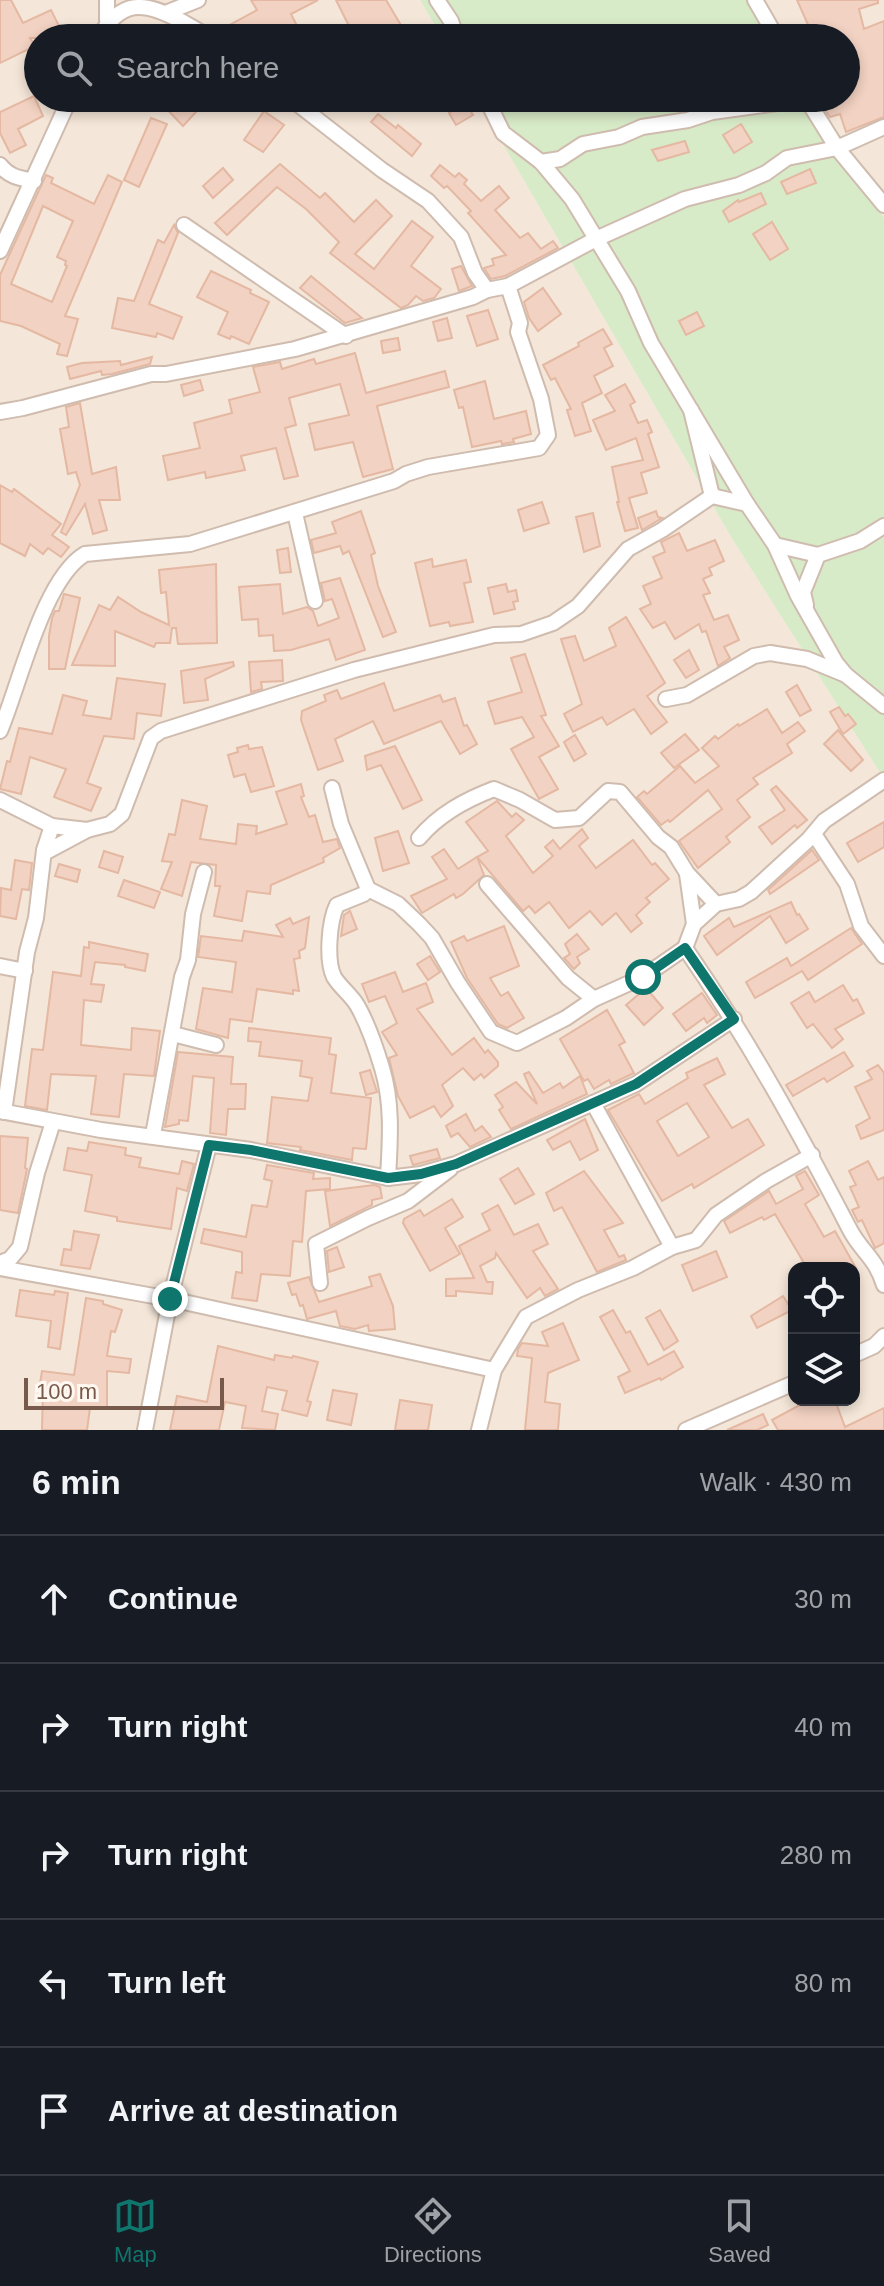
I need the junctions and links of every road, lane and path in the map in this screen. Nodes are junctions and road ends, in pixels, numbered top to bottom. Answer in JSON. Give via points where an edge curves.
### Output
{"nodes":[{"id":1,"x":107,"y":0,"type":"edge"},
{"id":2,"x":198,"y":0,"type":"edge"},
{"id":3,"x":437,"y":0,"type":"edge"},
{"id":4,"x":755,"y":0,"type":"edge"},
{"id":5,"x":168,"y":12,"type":"junction"},
{"id":6,"x":107,"y":20,"type":"junction"},
{"id":7,"x":105,"y":24,"type":"edge"},
{"id":8,"x":187,"y":24,"type":"edge"},
{"id":9,"x":452,"y":24,"type":"edge"},
{"id":10,"x":769,"y":24,"type":"edge"},
{"id":11,"x":64,"y":112,"type":"edge"},
{"id":12,"x":308,"y":112,"type":"edge"},
{"id":13,"x":493,"y":112,"type":"edge"},
{"id":14,"x":712,"y":112,"type":"edge"},
{"id":15,"x":815,"y":112,"type":"edge"},
{"id":16,"x":884,"y":127,"type":"edge"},
{"id":17,"x":837,"y":148,"type":"junction"},
{"id":18,"x":560,"y":159,"type":"junction"},
{"id":19,"x":541,"y":162,"type":"junction"},
{"id":20,"x":0,"y":165,"type":"edge"},
{"id":21,"x":555,"y":176,"type":"junction"},
{"id":22,"x":34,"y":181,"type":"junction"},
{"id":23,"x":884,"y":205,"type":"edge"},
{"id":24,"x":184,"y":225,"type":"dead end"},
{"id":25,"x":596,"y":239,"type":"junction"},
{"id":26,"x":0,"y":251,"type":"edge"},
{"id":27,"x":508,"y":286,"type":"junction"},
{"id":28,"x":487,"y":290,"type":"junction"},
{"id":29,"x":346,"y":336,"type":"junction"},
{"id":30,"x":691,"y":410,"type":"junction"},
{"id":31,"x":0,"y":412,"type":"edge"},
{"id":32,"x":712,"y":496,"type":"junction"},
{"id":33,"x":747,"y":504,"type":"junction"},
{"id":34,"x":295,"y":513,"type":"junction"},
{"id":35,"x":884,"y":526,"type":"edge"},
{"id":36,"x":775,"y":545,"type":"junction"},
{"id":37,"x":818,"y":555,"type":"junction"},
{"id":38,"x":315,"y":601,"type":"dead end"},
{"id":39,"x":807,"y":609,"type":"junction"},
{"id":40,"x":846,"y":675,"type":"junction"},
{"id":41,"x":666,"y":699,"type":"dead end"},
{"id":42,"x":884,"y":706,"type":"edge"},
{"id":43,"x":0,"y":731,"type":"edge"},
{"id":44,"x":884,"y":780,"type":"edge"},
{"id":45,"x":332,"y":788,"type":"dead end"},
{"id":46,"x":0,"y":800,"type":"edge"},
{"id":47,"x":52,"y":826,"type":"junction"},
{"id":48,"x":87,"y":830,"type":"junction"},
{"id":49,"x":814,"y":834,"type":"junction"},
{"id":50,"x":419,"y":838,"type":"dead end"},
{"id":51,"x":44,"y":853,"type":"junction"},
{"id":52,"x":204,"y":872,"type":"dead end"},
{"id":53,"x":687,"y":873,"type":"junction"},
{"id":54,"x":487,"y":884,"type":"dead end"},
{"id":55,"x":368,"y":889,"type":"junction"},
{"id":56,"x":716,"y":904,"type":"junction"},
{"id":57,"x":694,"y":924,"type":"junction"},
{"id":58,"x":685,"y":948,"type":"junction"},
{"id":59,"x":884,"y":956,"type":"edge"},
{"id":60,"x":0,"y":966,"type":"edge"},
{"id":61,"x":25,"y":971,"type":"junction"},
{"id":62,"x":594,"y":999,"type":"junction"},
{"id":63,"x":734,"y":1019,"type":"junction"},
{"id":64,"x":173,"y":1034,"type":"junction"},
{"id":65,"x":216,"y":1045,"type":"dead end"},
{"id":66,"x":593,"y":1103,"type":"junction"},
{"id":67,"x":2,"y":1111,"type":"edge"},
{"id":68,"x":53,"y":1122,"type":"junction"},
{"id":69,"x":153,"y":1135,"type":"junction"},
{"id":70,"x":209,"y":1145,"type":"junction"},
{"id":71,"x":812,"y":1155,"type":"junction"},
{"id":72,"x":456,"y":1164,"type":"junction"},
{"id":73,"x":388,"y":1178,"type":"junction"},
{"id":74,"x":672,"y":1247,"type":"junction"},
{"id":75,"x":881,"y":1263,"type":"edge"},
{"id":76,"x":0,"y":1265,"type":"edge"},
{"id":77,"x":320,"y":1283,"type":"dead end"},
{"id":78,"x":884,"y":1285,"type":"edge"},
{"id":79,"x":170,"y":1299,"type":"junction"},
{"id":80,"x":884,"y":1336,"type":"edge"},
{"id":81,"x":860,"y":1352,"type":"edge"},
{"id":82,"x":494,"y":1370,"type":"junction"},
{"id":83,"x":788,"y":1386,"type":"edge"},
{"id":84,"x":145,"y":1430,"type":"edge"},
{"id":85,"x":479,"y":1430,"type":"edge"},
{"id":86,"x":686,"y":1430,"type":"edge"}],
"edges":[{"from":1,"to":6,"type":"street"},
{"from":2,"to":5,"type":"street"},
{"from":3,"to":9,"type":"street"},
{"from":4,"to":10,"type":"street"},
{"from":5,"to":6,"type":"street","via":[[140,2],[126,4]]},
{"from":5,"to":8,"type":"street"},
{"from":6,"to":7,"type":"street"},
{"from":11,"to":22,"type":"street"},
{"from":12,"to":28,"type":"street","via":[[456,228]]},
{"from":13,"to":19,"type":"street","via":[[503,133]]},
{"from":14,"to":18,"type":"street","via":[[583,144]]},
{"from":15,"to":17,"type":"street"},
{"from":16,"to":17,"type":"street"},
{"from":17,"to":23,"type":"street"},
{"from":17,"to":25,"type":"street","via":[[787,158],[739,185],[685,199]]},
{"from":18,"to":19,"type":"street"},
{"from":18,"to":21,"type":"street"},
{"from":19,"to":21,"type":"street"},
{"from":20,"to":22,"type":"street","via":[[14,177]]},
{"from":21,"to":25,"type":"street"},
{"from":22,"to":26,"type":"street"},
{"from":24,"to":29,"type":"street"},
{"from":25,"to":27,"type":"street"},
{"from":25,"to":30,"type":"street"},
{"from":27,"to":28,"type":"street"},
{"from":27,"to":34,"type":"street","via":[[544,411],[548,435],[539,448],[428,467]]},
{"from":28,"to":29,"type":"street"},
{"from":29,"to":31,"type":"street","via":[[151,374]]},
{"from":30,"to":32,"type":"street"},
{"from":30,"to":33,"type":"street"},
{"from":32,"to":33,"type":"street"},
{"from":32,"to":48,"type":"street","via":[[628,549],[578,606],[553,623],[354,670],[161,731],[151,738],[122,814],[110,824]]},
{"from":33,"to":36,"type":"street"},
{"from":34,"to":38,"type":"street"},
{"from":34,"to":43,"type":"street","via":[[190,544],[85,554],[74,561],[61,576]]},
{"from":35,"to":37,"type":"street","via":[[860,541]]},
{"from":36,"to":37,"type":"street"},
{"from":36,"to":39,"type":"street"},
{"from":37,"to":39,"type":"street","via":[[803,592]]},
{"from":39,"to":40,"type":"street"},
{"from":40,"to":41,"type":"street","via":[[807,659],[770,653],[754,656],[687,695]]},
{"from":40,"to":42,"type":"street"},
{"from":44,"to":49,"type":"street","via":[[824,821]]},
{"from":45,"to":55,"type":"street"},
{"from":46,"to":47,"type":"street"},
{"from":47,"to":48,"type":"street"},
{"from":47,"to":51,"type":"street"},
{"from":48,"to":51,"type":"street"},
{"from":49,"to":56,"type":"street","via":[[751,892]]},
{"from":49,"to":59,"type":"street","via":[[847,884],[861,926]]},
{"from":50,"to":53,"type":"street","via":[[462,801],[494,789],[555,820],[579,818],[608,791],[620,792],[671,847]]},
{"from":51,"to":61,"type":"street"},
{"from":52,"to":64,"type":"street"},
{"from":53,"to":56,"type":"street"},
{"from":53,"to":57,"type":"street"},
{"from":54,"to":62,"type":"street","via":[[568,978]]},
{"from":55,"to":62,"type":"street","via":[[398,904],[432,938],[491,1032],[502,1039],[517,1043]]},
{"from":55,"to":73,"type":"street","via":[[337,905],[329,948],[336,981],[358,1007],[384,1078],[390,1115]]},
{"from":56,"to":57,"type":"street"},
{"from":57,"to":58,"type":"street"},
{"from":58,"to":62,"type":"street","via":[[643,977]]},
{"from":58,"to":63,"type":"street"},
{"from":60,"to":61,"type":"street"},
{"from":61,"to":67,"type":"street"},
{"from":63,"to":66,"type":"street","via":[[636,1084]]},
{"from":63,"to":71,"type":"street"},
{"from":64,"to":65,"type":"street"},
{"from":64,"to":69,"type":"street"},
{"from":66,"to":72,"type":"street"},
{"from":66,"to":74,"type":"street"},
{"from":67,"to":68,"type":"street"},
{"from":68,"to":69,"type":"street"},
{"from":68,"to":76,"type":"street","via":[[20,1247]]},
{"from":69,"to":70,"type":"street"},
{"from":70,"to":73,"type":"street"},
{"from":70,"to":79,"type":"street"},
{"from":71,"to":74,"type":"street","via":[[716,1215],[696,1240]]},
{"from":71,"to":75,"type":"street","via":[[849,1228]]},
{"from":72,"to":73,"type":"street"},
{"from":72,"to":77,"type":"street","via":[[408,1201],[316,1244]]},
{"from":74,"to":82,"type":"street","via":[[526,1317]]},
{"from":75,"to":78,"type":"street"},
{"from":76,"to":79,"type":"street"},
{"from":79,"to":82,"type":"street"},
{"from":79,"to":84,"type":"street"},
{"from":80,"to":81,"type":"street"},
{"from":82,"to":85,"type":"street"},
{"from":83,"to":86,"type":"street"}]}
